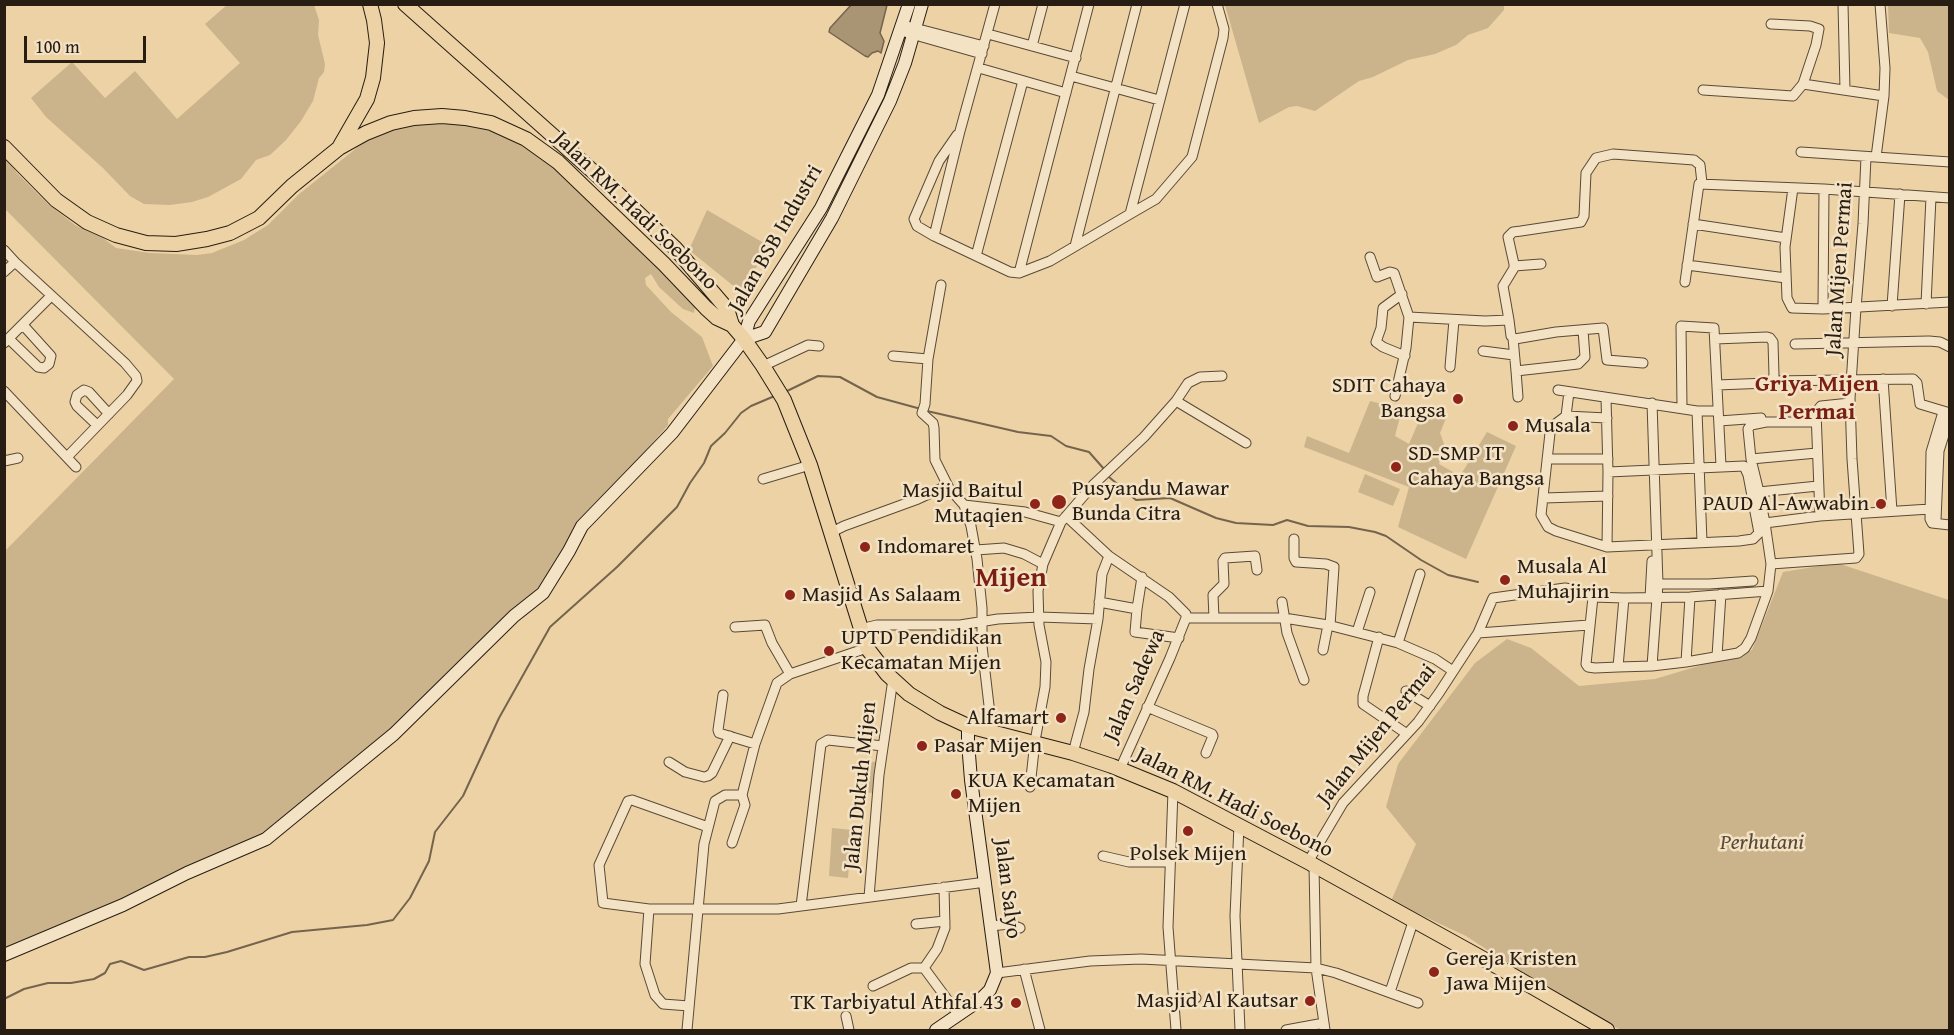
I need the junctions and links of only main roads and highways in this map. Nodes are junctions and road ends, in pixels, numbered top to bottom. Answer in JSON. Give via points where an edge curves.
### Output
{"nodes":[{"id":1,"x":370,"y":4,"type":"edge"},
{"id":2,"x":405,"y":4,"type":"edge"},
{"id":3,"x":4,"y":147,"type":"edge"},
{"id":4,"x":339,"y":148,"type":"junction"},
{"id":5,"x":732,"y":325,"type":"junction"},
{"id":6,"x":1605,"y":1030,"type":"edge"}],
"edges":[{"from":1,"to":4,"type":"main road","via":[[377,44],[373,78],[357,120]]},
{"from":2,"to":5,"type":"main road","name":"Jalan RM. Hadi Soebono","via":[[675,248],[727,309]]},
{"from":3,"to":4,"type":"main road","name":"Jalan RM. Hadi Soebono","via":[[56,200],[87,222],[146,243],[176,244],[230,233],[259,218]]},
{"from":4,"to":5,"type":"main road","name":"Jalan RM. Hadi Soebono","via":[[391,123],[414,118],[442,116],[491,123],[526,139],[558,162],[706,308]]},
{"from":5,"to":6,"type":"main road","name":"Jalan RM. Hadi Soebono","via":[[781,394],[810,465],[867,648],[893,679],[922,703],[968,726],[1074,753],[1173,791],[1498,967]]}]}
